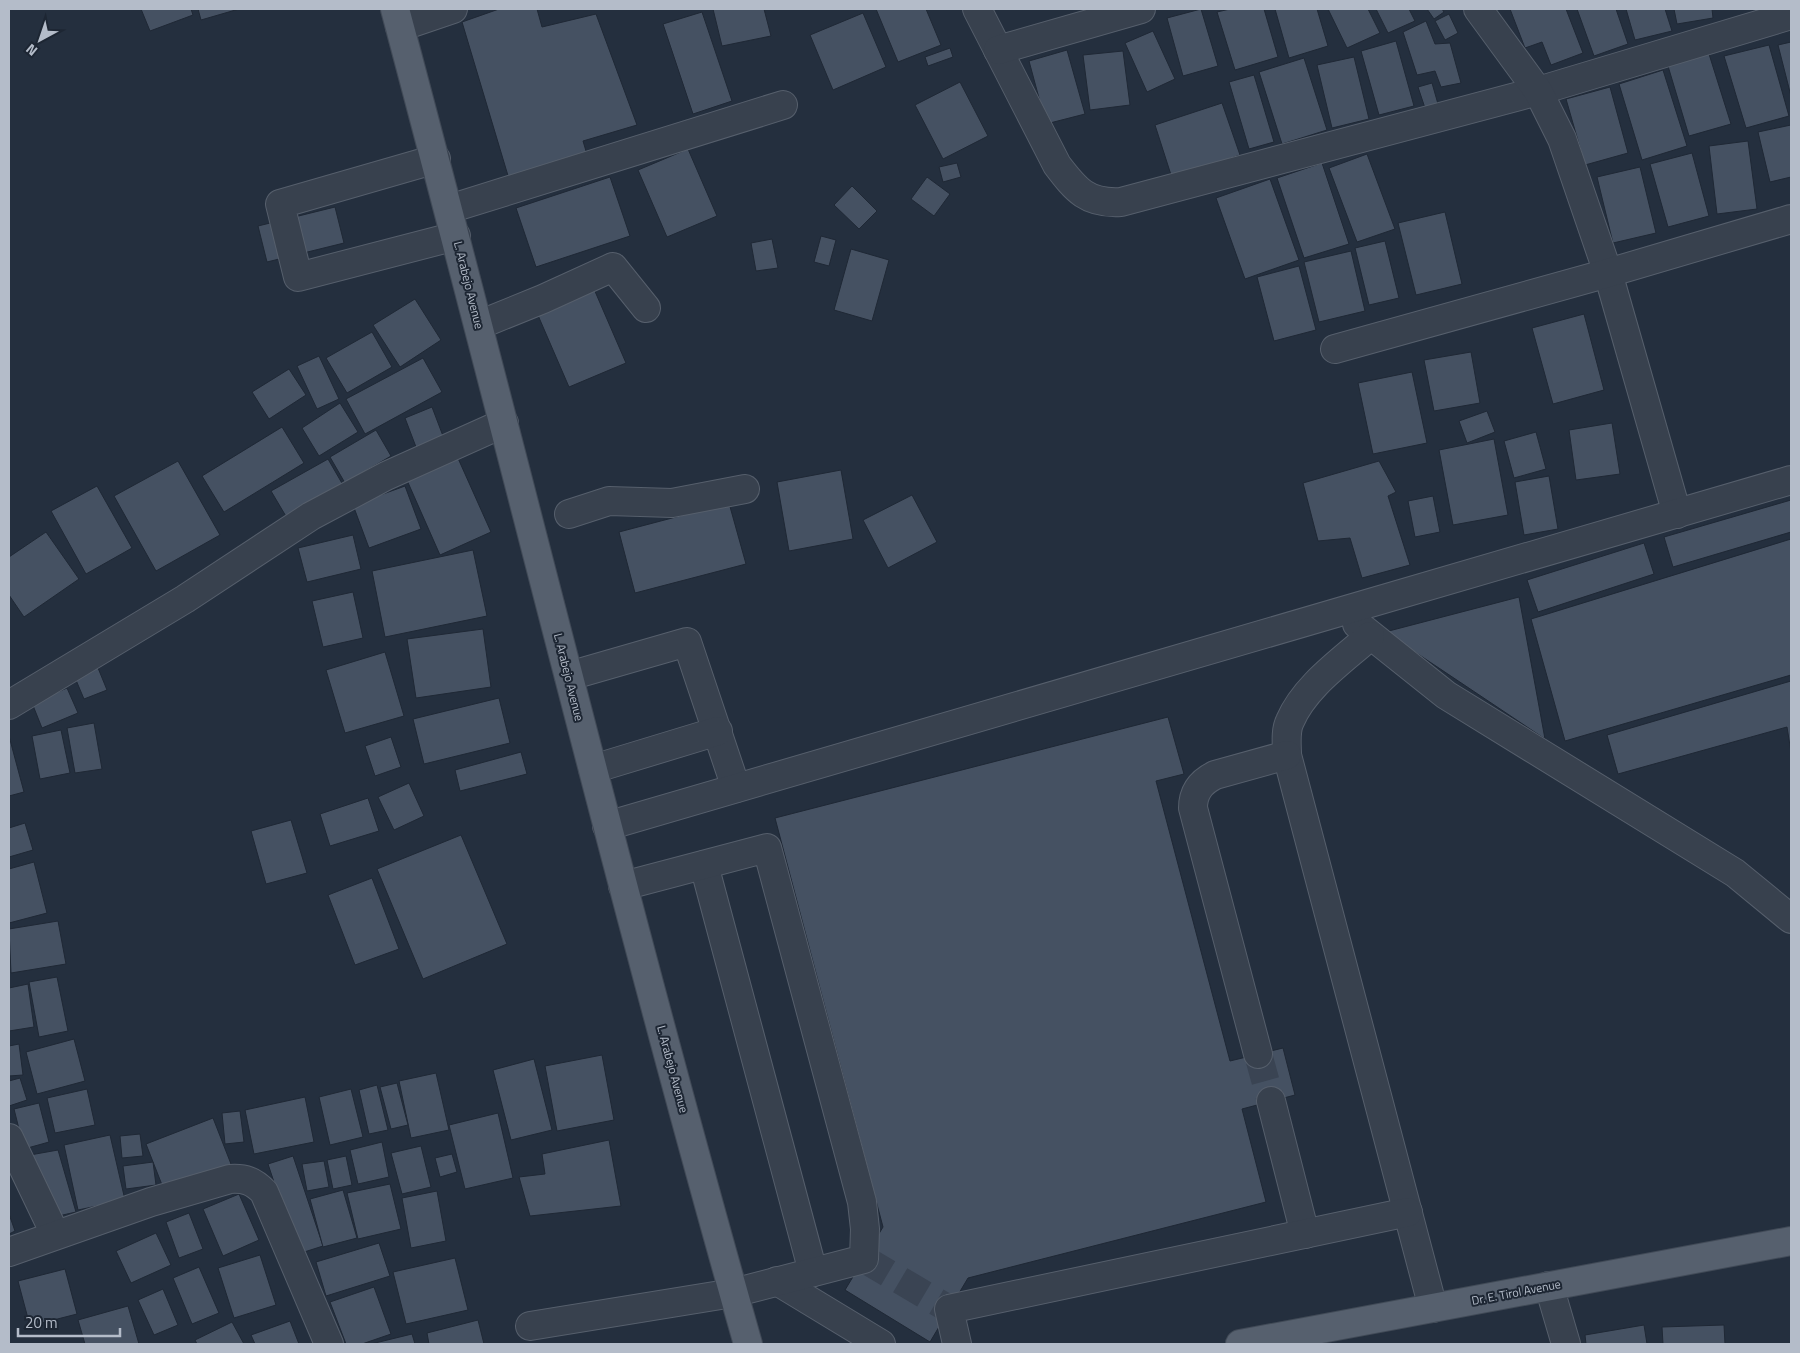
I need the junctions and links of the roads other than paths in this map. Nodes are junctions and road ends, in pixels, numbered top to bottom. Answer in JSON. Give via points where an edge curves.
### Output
{"nodes":[{"id":1,"x":453,"y":9,"type":"edge"},
{"id":2,"x":977,"y":9,"type":"edge"},
{"id":3,"x":1141,"y":9,"type":"edge"},
{"id":4,"x":1478,"y":9,"type":"edge"},
{"id":5,"x":1791,"y":15,"type":"edge"},
{"id":6,"x":398,"y":18,"type":"edge"},
{"id":7,"x":998,"y":50,"type":"junction"},
{"id":8,"x":1538,"y":91,"type":"junction"},
{"id":9,"x":782,"y":105,"type":"dead end"},
{"id":10,"x":436,"y":159,"type":"junction"},
{"id":11,"x":449,"y":209,"type":"junction"},
{"id":12,"x":1791,"y":219,"type":"edge"},
{"id":13,"x":456,"y":236,"type":"junction"},
{"id":14,"x":1608,"y":273,"type":"junction"},
{"id":15,"x":646,"y":308,"type":"dead end"},
{"id":16,"x":479,"y":325,"type":"junction"},
{"id":17,"x":1335,"y":349,"type":"dead end"},
{"id":18,"x":504,"y":423,"type":"junction"},
{"id":19,"x":1791,"y":480,"type":"edge"},
{"id":20,"x":745,"y":489,"type":"dead end"},
{"id":21,"x":569,"y":514,"type":"dead end"},
{"id":22,"x":1677,"y":514,"type":"junction"},
{"id":23,"x":1343,"y":612,"type":"junction"},
{"id":24,"x":1370,"y":636,"type":"junction"},
{"id":25,"x":569,"y":676,"type":"junction"},
{"id":26,"x":9,"y":705,"type":"edge"},
{"id":27,"x":718,"y":731,"type":"junction"},
{"id":28,"x":1288,"y":755,"type":"junction"},
{"id":29,"x":593,"y":769,"type":"junction"},
{"id":30,"x":736,"y":788,"type":"junction"},
{"id":31,"x":608,"y":826,"type":"junction"},
{"id":32,"x":704,"y":864,"type":"junction"},
{"id":33,"x":624,"y":886,"type":"junction"},
{"id":34,"x":1791,"y":919,"type":"edge"},
{"id":35,"x":1258,"y":1054,"type":"tunnel mouth"},
{"id":36,"x":1271,"y":1101,"type":"tunnel mouth"},
{"id":37,"x":9,"y":1138,"type":"edge"},
{"id":38,"x":1408,"y":1212,"type":"junction"},
{"id":39,"x":56,"y":1234,"type":"junction"},
{"id":40,"x":1305,"y":1234,"type":"junction"},
{"id":41,"x":1791,"y":1241,"type":"edge"},
{"id":42,"x":9,"y":1252,"type":"edge"},
{"id":43,"x":813,"y":1272,"type":"junction"},
{"id":44,"x":777,"y":1281,"type":"junction"},
{"id":45,"x":1549,"y":1286,"type":"junction"},
{"id":46,"x":733,"y":1293,"type":"junction"},
{"id":47,"x":1433,"y":1308,"type":"junction"},
{"id":48,"x":530,"y":1326,"type":"dead end"},
{"id":49,"x":1283,"y":1340,"type":"edge"},
{"id":50,"x":329,"y":1344,"type":"edge"},
{"id":51,"x":748,"y":1344,"type":"edge"},
{"id":52,"x":881,"y":1344,"type":"edge"},
{"id":53,"x":957,"y":1344,"type":"edge"},
{"id":54,"x":1240,"y":1344,"type":"edge"},
{"id":55,"x":1566,"y":1344,"type":"edge"}],
"edges":[{"from":1,"to":6,"type":"street"},
{"from":2,"to":7,"type":"street"},
{"from":3,"to":7,"type":"street"},
{"from":4,"to":8,"type":"street"},
{"from":5,"to":8,"type":"street"},
{"from":6,"to":10,"type":"main road","name":"L. Arabejo Avenue"},
{"from":7,"to":8,"type":"street","via":[[1057,165],[1088,198],[1104,203],[1121,202]]},
{"from":8,"to":14,"type":"street","via":[[1562,139]]},
{"from":9,"to":11,"type":"street"},
{"from":10,"to":11,"type":"main road","name":"L. Arabejo Avenue"},
{"from":10,"to":13,"type":"street","via":[[280,204],[298,278]]},
{"from":11,"to":13,"type":"main road","name":"L. Arabejo Avenue"},
{"from":12,"to":14,"type":"street"},
{"from":13,"to":16,"type":"main road","name":"L. Arabejo Avenue"},
{"from":14,"to":17,"type":"street"},
{"from":14,"to":22,"type":"street"},
{"from":15,"to":16,"type":"street","via":[[613,267]]},
{"from":16,"to":18,"type":"main road","name":"L. Arabejo Avenue"},
{"from":18,"to":25,"type":"main road","name":"L. Arabejo Avenue"},
{"from":18,"to":26,"type":"street","via":[[386,476],[311,516],[185,599]]},
{"from":19,"to":22,"type":"street"},
{"from":20,"to":21,"type":"street","via":[[672,503],[610,501]]},
{"from":22,"to":23,"type":"street"},
{"from":23,"to":24,"type":"street"},
{"from":23,"to":30,"type":"street"},
{"from":24,"to":28,"type":"street","via":[[1298,706],[1286,736]]},
{"from":24,"to":34,"type":"street","via":[[1446,695],[1735,873]]},
{"from":25,"to":27,"type":"street","via":[[687,642]]},
{"from":25,"to":29,"type":"main road","name":"L. Arabejo Avenue"},
{"from":27,"to":29,"type":"street"},
{"from":27,"to":30,"type":"street"},
{"from":28,"to":35,"type":"street","via":[[1215,775],[1206,780],[1193,799]]},
{"from":28,"to":38,"type":"street"},
{"from":29,"to":31,"type":"main road","name":"L. Arabejo Avenue"},
{"from":30,"to":31,"type":"street"},
{"from":31,"to":33,"type":"main road","name":"L. Arabejo Avenue"},
{"from":32,"to":33,"type":"street"},
{"from":32,"to":43,"type":"street"},
{"from":32,"to":43,"type":"street","via":[[768,848],[862,1202],[865,1229],[864,1258]]},
{"from":33,"to":46,"type":"main road","name":"L. Arabejo Avenue"},
{"from":36,"to":40,"type":"street"},
{"from":37,"to":39,"type":"street"},
{"from":38,"to":40,"type":"street"},
{"from":38,"to":47,"type":"street"},
{"from":39,"to":42,"type":"street"},
{"from":39,"to":50,"type":"street","via":[[194,1188],[243,1178],[264,1192]]},
{"from":40,"to":53,"type":"street","via":[[949,1309]]},
{"from":41,"to":45,"type":"main road","name":"Dr. E. Tirol Avenue"},
{"from":43,"to":44,"type":"street"},
{"from":44,"to":46,"type":"street"},
{"from":44,"to":52,"type":"street"},
{"from":45,"to":47,"type":"main road","name":"Dr. E. Tirol Avenue"},
{"from":45,"to":55,"type":"street"},
{"from":46,"to":48,"type":"street"},
{"from":46,"to":51,"type":"main road","name":"L. Arabejo Avenue"},
{"from":47,"to":49,"type":"main road","name":"Dr. E. Tirol Avenue"},
{"from":49,"to":54,"type":"main road","name":"Dr. E. Tirol Avenue"}]}
